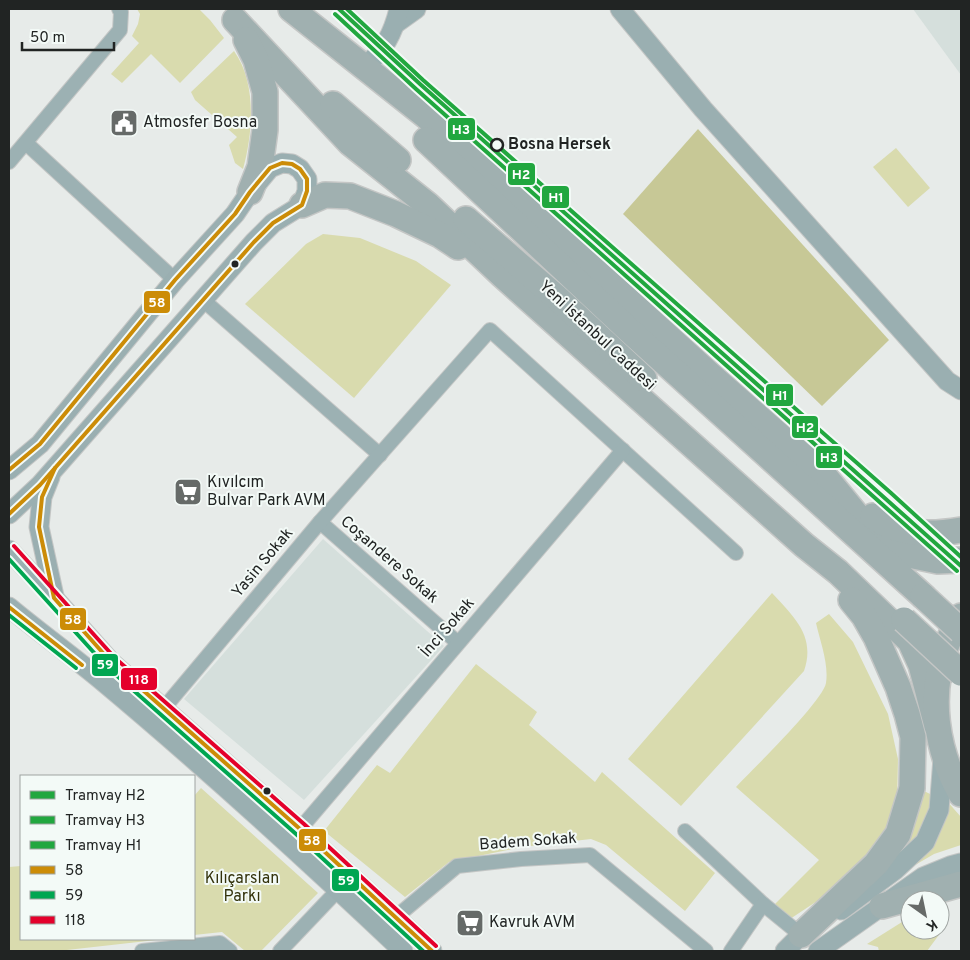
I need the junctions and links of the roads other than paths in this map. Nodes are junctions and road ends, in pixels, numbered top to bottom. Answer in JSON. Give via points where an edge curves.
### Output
{"nodes":[{"id":1,"x":119,"y":9,"type":"edge"},
{"id":2,"x":289,"y":9,"type":"edge"},
{"id":3,"x":416,"y":9,"type":"edge"},
{"id":4,"x":620,"y":9,"type":"edge"},
{"id":5,"x":230,"y":14,"type":"edge"},
{"id":6,"x":397,"y":16,"type":"edge"},
{"id":7,"x":366,"y":67,"type":"junction"},
{"id":8,"x":26,"y":143,"type":"junction"},
{"id":9,"x":9,"y":162,"type":"edge"},
{"id":10,"x":250,"y":192,"type":"junction"},
{"id":11,"x":302,"y":204,"type":"junction"},
{"id":12,"x":502,"y":275,"type":"junction"},
{"id":13,"x":175,"y":280,"type":"junction"},
{"id":14,"x":202,"y":300,"type":"junction"},
{"id":15,"x":961,"y":390,"type":"edge"},
{"id":16,"x":40,"y":444,"type":"junction"},
{"id":17,"x":623,"y":450,"type":"junction"},
{"id":18,"x":380,"y":455,"type":"junction"},
{"id":19,"x":9,"y":461,"type":"edge"},
{"id":20,"x":55,"y":468,"type":"junction"},
{"id":21,"x":9,"y":470,"type":"edge"},
{"id":22,"x":822,"y":473,"type":"junction"},
{"id":23,"x":9,"y":514,"type":"edge"},
{"id":24,"x":320,"y":522,"type":"junction"},
{"id":25,"x":961,"y":530,"type":"edge"},
{"id":26,"x":804,"y":545,"type":"junction"},
{"id":27,"x":9,"y":550,"type":"edge"},
{"id":28,"x":736,"y":553,"type":"dead end"},
{"id":29,"x":961,"y":560,"type":"edge"},
{"id":30,"x":54,"y":598,"type":"junction"},
{"id":31,"x":12,"y":611,"type":"edge"},
{"id":32,"x":961,"y":616,"type":"edge"},
{"id":33,"x":961,"y":631,"type":"edge"},
{"id":34,"x":458,"y":643,"type":"junction"},
{"id":35,"x":961,"y":673,"type":"edge"},
{"id":36,"x":164,"y":708,"type":"junction"},
{"id":37,"x":937,"y":726,"type":"junction"},
{"id":38,"x":943,"y":755,"type":"junction"},
{"id":39,"x":961,"y":794,"type":"edge"},
{"id":40,"x":300,"y":829,"type":"junction"},
{"id":41,"x":685,"y":831,"type":"dead end"},
{"id":42,"x":961,"y":863,"type":"edge"},
{"id":43,"x":961,"y":884,"type":"edge"},
{"id":44,"x":338,"y":890,"type":"junction"},
{"id":45,"x":763,"y":904,"type":"junction"},
{"id":46,"x":882,"y":906,"type":"junction"},
{"id":47,"x":396,"y":916,"type":"junction"},
{"id":48,"x":801,"y":946,"type":"edge"},
{"id":49,"x":142,"y":951,"type":"edge"},
{"id":50,"x":230,"y":951,"type":"edge"},
{"id":51,"x":280,"y":951,"type":"edge"},
{"id":52,"x":403,"y":951,"type":"edge"},
{"id":53,"x":432,"y":951,"type":"edge"},
{"id":54,"x":706,"y":951,"type":"edge"},
{"id":55,"x":731,"y":951,"type":"edge"}],
"edges":[{"from":1,"to":8,"type":"street","via":[[120,30]]},
{"from":2,"to":7,"type":"highway"},
{"from":2,"to":33,"type":"highway","name":"Yeni İstanbul Caddesi","bridge":true,"via":[[629,330]]},
{"from":3,"to":6,"type":"street"},
{"from":4,"to":15,"type":"street","via":[[703,109],[947,381]]},
{"from":5,"to":10,"type":"highway","via":[[256,60],[265,92],[260,167]]},
{"from":5,"to":12,"type":"highway","via":[[350,143],[428,205]]},
{"from":5,"to":35,"type":"highway","name":"Yeni İstanbul Caddesi","bridge":true,"via":[[555,296]]},
{"from":6,"to":7,"type":"street","via":[[385,46]]},
{"from":7,"to":22,"type":"highway","via":[[426,116]]},
{"from":8,"to":9,"type":"street"},
{"from":8,"to":13,"type":"street"},
{"from":10,"to":11,"type":"street","via":[[270,168],[282,163],[292,164],[307,179]]},
{"from":10,"to":13,"type":"street","via":[[235,214]]},
{"from":11,"to":12,"type":"highway","via":[[325,195],[350,196],[440,235]]},
{"from":11,"to":14,"type":"street","via":[[273,223]]},
{"from":12,"to":26,"type":"highway"},
{"from":13,"to":16,"type":"street"},
{"from":14,"to":18,"type":"street"},
{"from":14,"to":20,"type":"street"},
{"from":16,"to":19,"type":"street"},
{"from":16,"to":21,"type":"street"},
{"from":17,"to":18,"type":"street","name":"Yasin Sokak","via":[[490,330]]},
{"from":17,"to":28,"type":"street"},
{"from":17,"to":34,"type":"street","name":"İnci Sokak"},
{"from":18,"to":24,"type":"street","name":"Yasin Sokak"},
{"from":20,"to":23,"type":"street"},
{"from":20,"to":30,"type":"street","via":[[42,497],[39,527]]},
{"from":22,"to":25,"type":"highway","via":[[884,525],[913,533]]},
{"from":22,"to":29,"type":"highway","via":[[869,530],[908,556],[938,561]]},
{"from":24,"to":34,"type":"street","name":"Coşandere Sokak"},
{"from":24,"to":36,"type":"street","name":"Yasin Sokak"},
{"from":26,"to":37,"type":"highway","via":[[852,585],[910,642],[921,665]]},
{"from":26,"to":48,"type":"highway","via":[[864,616],[898,687],[913,737],[912,788],[898,834],[876,864]]},
{"from":27,"to":30,"type":"street"},
{"from":30,"to":36,"type":"street","via":[[111,662]]},
{"from":31,"to":44,"type":"street","via":[[172,740]]},
{"from":32,"to":37,"type":"highway","via":[[946,647],[937,686]]},
{"from":34,"to":40,"type":"street","name":"İnci Sokak"},
{"from":36,"to":40,"type":"street"},
{"from":37,"to":38,"type":"highway"},
{"from":38,"to":39,"type":"highway"},
{"from":38,"to":48,"type":"street","via":[[939,810],[925,842],[888,875],[832,916]]},
{"from":40,"to":47,"type":"street"},
{"from":41,"to":45,"type":"street"},
{"from":42,"to":46,"type":"street","via":[[923,877]]},
{"from":43,"to":46,"type":"highway"},
{"from":44,"to":51,"type":"street"},
{"from":44,"to":52,"type":"street"},
{"from":45,"to":48,"type":"street"},
{"from":45,"to":55,"type":"street"},
{"from":46,"to":48,"type":"street"},
{"from":47,"to":53,"type":"street"},
{"from":47,"to":54,"type":"street","name":"Badem Sokak","via":[[457,866],[590,855]]},
{"from":49,"to":50,"type":"street","via":[[220,943]]}]}
